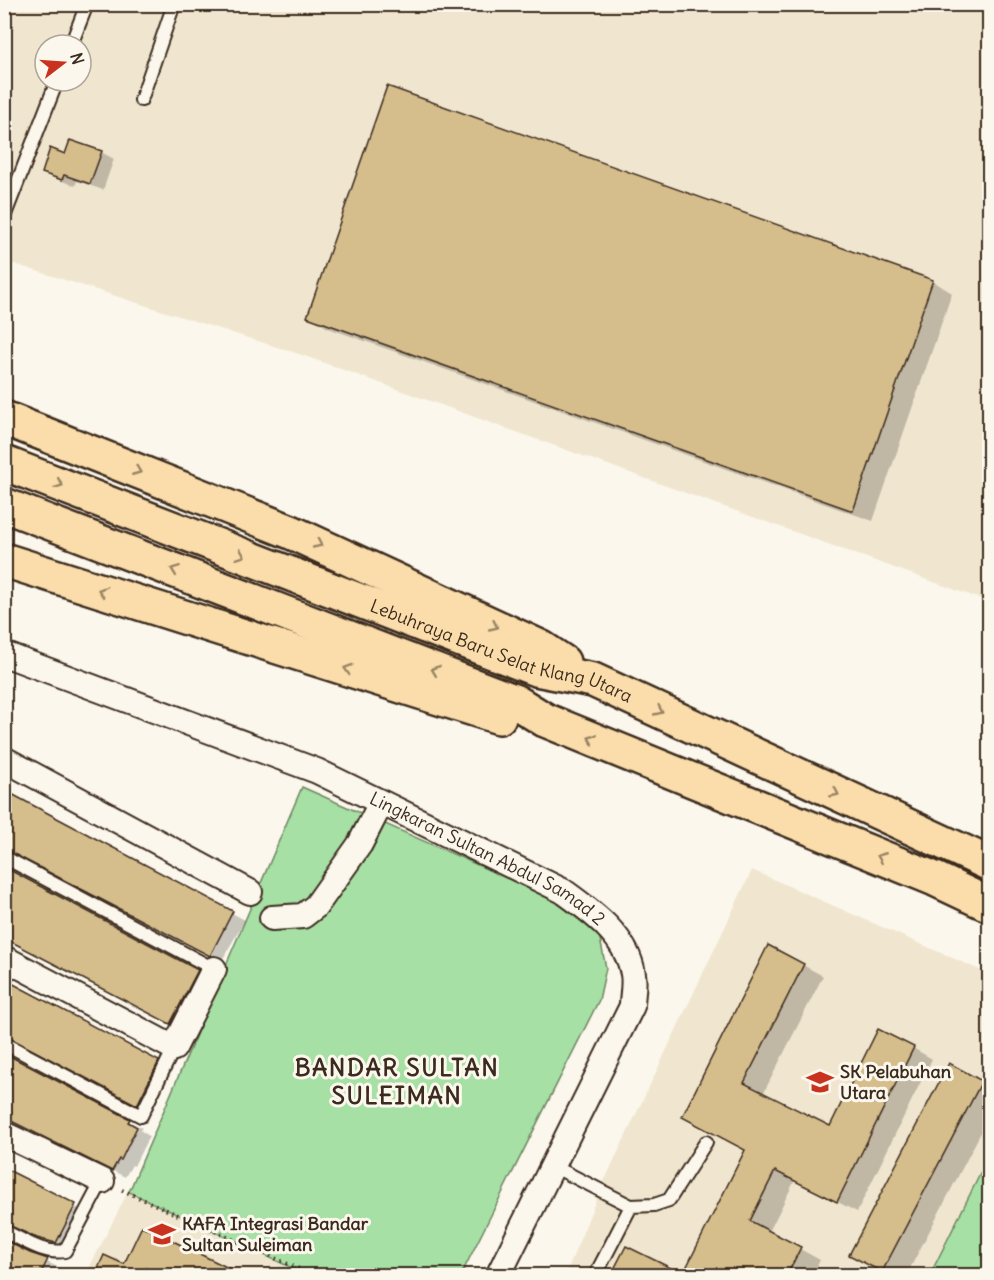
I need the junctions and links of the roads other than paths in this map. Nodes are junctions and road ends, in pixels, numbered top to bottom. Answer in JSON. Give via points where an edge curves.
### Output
{"nodes":[{"id":1,"x":87,"y":4,"type":"edge"},
{"id":2,"x":174,"y":4,"type":"edge"},
{"id":3,"x":76,"y":33,"type":"edge"},
{"id":4,"x":52,"y":93,"type":"edge"},
{"id":5,"x":141,"y":100,"type":"dead end"},
{"id":6,"x":4,"y":217,"type":"edge"},
{"id":7,"x":4,"y":418,"type":"edge"},
{"id":8,"x":4,"y":463,"type":"edge"},
{"id":9,"x":4,"y":505,"type":"edge"},
{"id":10,"x":4,"y":560,"type":"edge"},
{"id":11,"x":4,"y":654,"type":"edge"},
{"id":12,"x":593,"y":680,"type":"junction"},
{"id":13,"x":545,"y":720,"type":"junction"},
{"id":14,"x":4,"y":759,"type":"edge"},
{"id":15,"x":381,"y":802,"type":"junction"},
{"id":16,"x":4,"y":857,"type":"edge"},
{"id":17,"x":990,"y":864,"type":"edge"},
{"id":18,"x":250,"y":892,"type":"dead end"},
{"id":19,"x":990,"y":905,"type":"edge"},
{"id":20,"x":272,"y":918,"type":"dead end"},
{"id":21,"x":4,"y":958,"type":"edge"},
{"id":22,"x":214,"y":969,"type":"joint"},
{"id":23,"x":4,"y":1043,"type":"edge"},
{"id":24,"x":174,"y":1048,"type":"junction"},
{"id":25,"x":4,"y":1134,"type":"edge"},
{"id":26,"x":706,"y":1142,"type":"dead end"},
{"id":27,"x":553,"y":1166,"type":"junction"},
{"id":28,"x":102,"y":1181,"type":"joint"},
{"id":29,"x":631,"y":1206,"type":"junction"},
{"id":30,"x":4,"y":1231,"type":"edge"},
{"id":31,"x":498,"y":1275,"type":"edge"},
{"id":32,"x":596,"y":1275,"type":"edge"}],
"edges":[{"from":1,"to":3,"type":"lane"},
{"from":2,"to":5,"type":"lane"},
{"from":4,"to":6,"type":"lane"},
{"from":7,"to":12,"type":"highway","one_way":true,"via":[[291,532],[542,648]]},
{"from":8,"to":12,"type":"highway","name":"Lebuhraya Baru Selat Klang Utara","one_way":true,"via":[[536,669]]},
{"from":13,"to":9,"type":"highway","one_way":true,"via":[[516,702]]},
{"from":13,"to":10,"type":"highway","one_way":true,"via":[[508,720]]},
{"from":11,"to":15,"type":"street","name":"Lingkaran Sultan Abdul Samad 2","via":[[317,771]]},
{"from":12,"to":17,"type":"highway","name":"Lebuhraya Baru Selat Klang Utara","one_way":true},
{"from":19,"to":13,"type":"highway","one_way":true},
{"from":14,"to":18,"type":"street"},
{"from":15,"to":20,"type":"street","via":[[360,843],[316,906],[303,916]]},
{"from":15,"to":27,"type":"street","name":"Lingkaran Sultan Abdul Samad 2","via":[[563,891],[597,916],[622,944],[634,974],[632,1006]]},
{"from":16,"to":22,"type":"lane"},
{"from":21,"to":24,"type":"street"},
{"from":22,"to":24,"type":"street"},
{"from":23,"to":24,"type":"lane","via":[[141,1116]]},
{"from":25,"to":28,"type":"street"},
{"from":26,"to":29,"type":"lane","via":[[669,1200]]},
{"from":27,"to":29,"type":"lane"},
{"from":27,"to":31,"type":"street","name":"Lingkaran Sultan Abdul Samad 2"},
{"from":28,"to":30,"type":"lane","via":[[64,1251],[46,1251]]},
{"from":29,"to":32,"type":"lane"}]}
